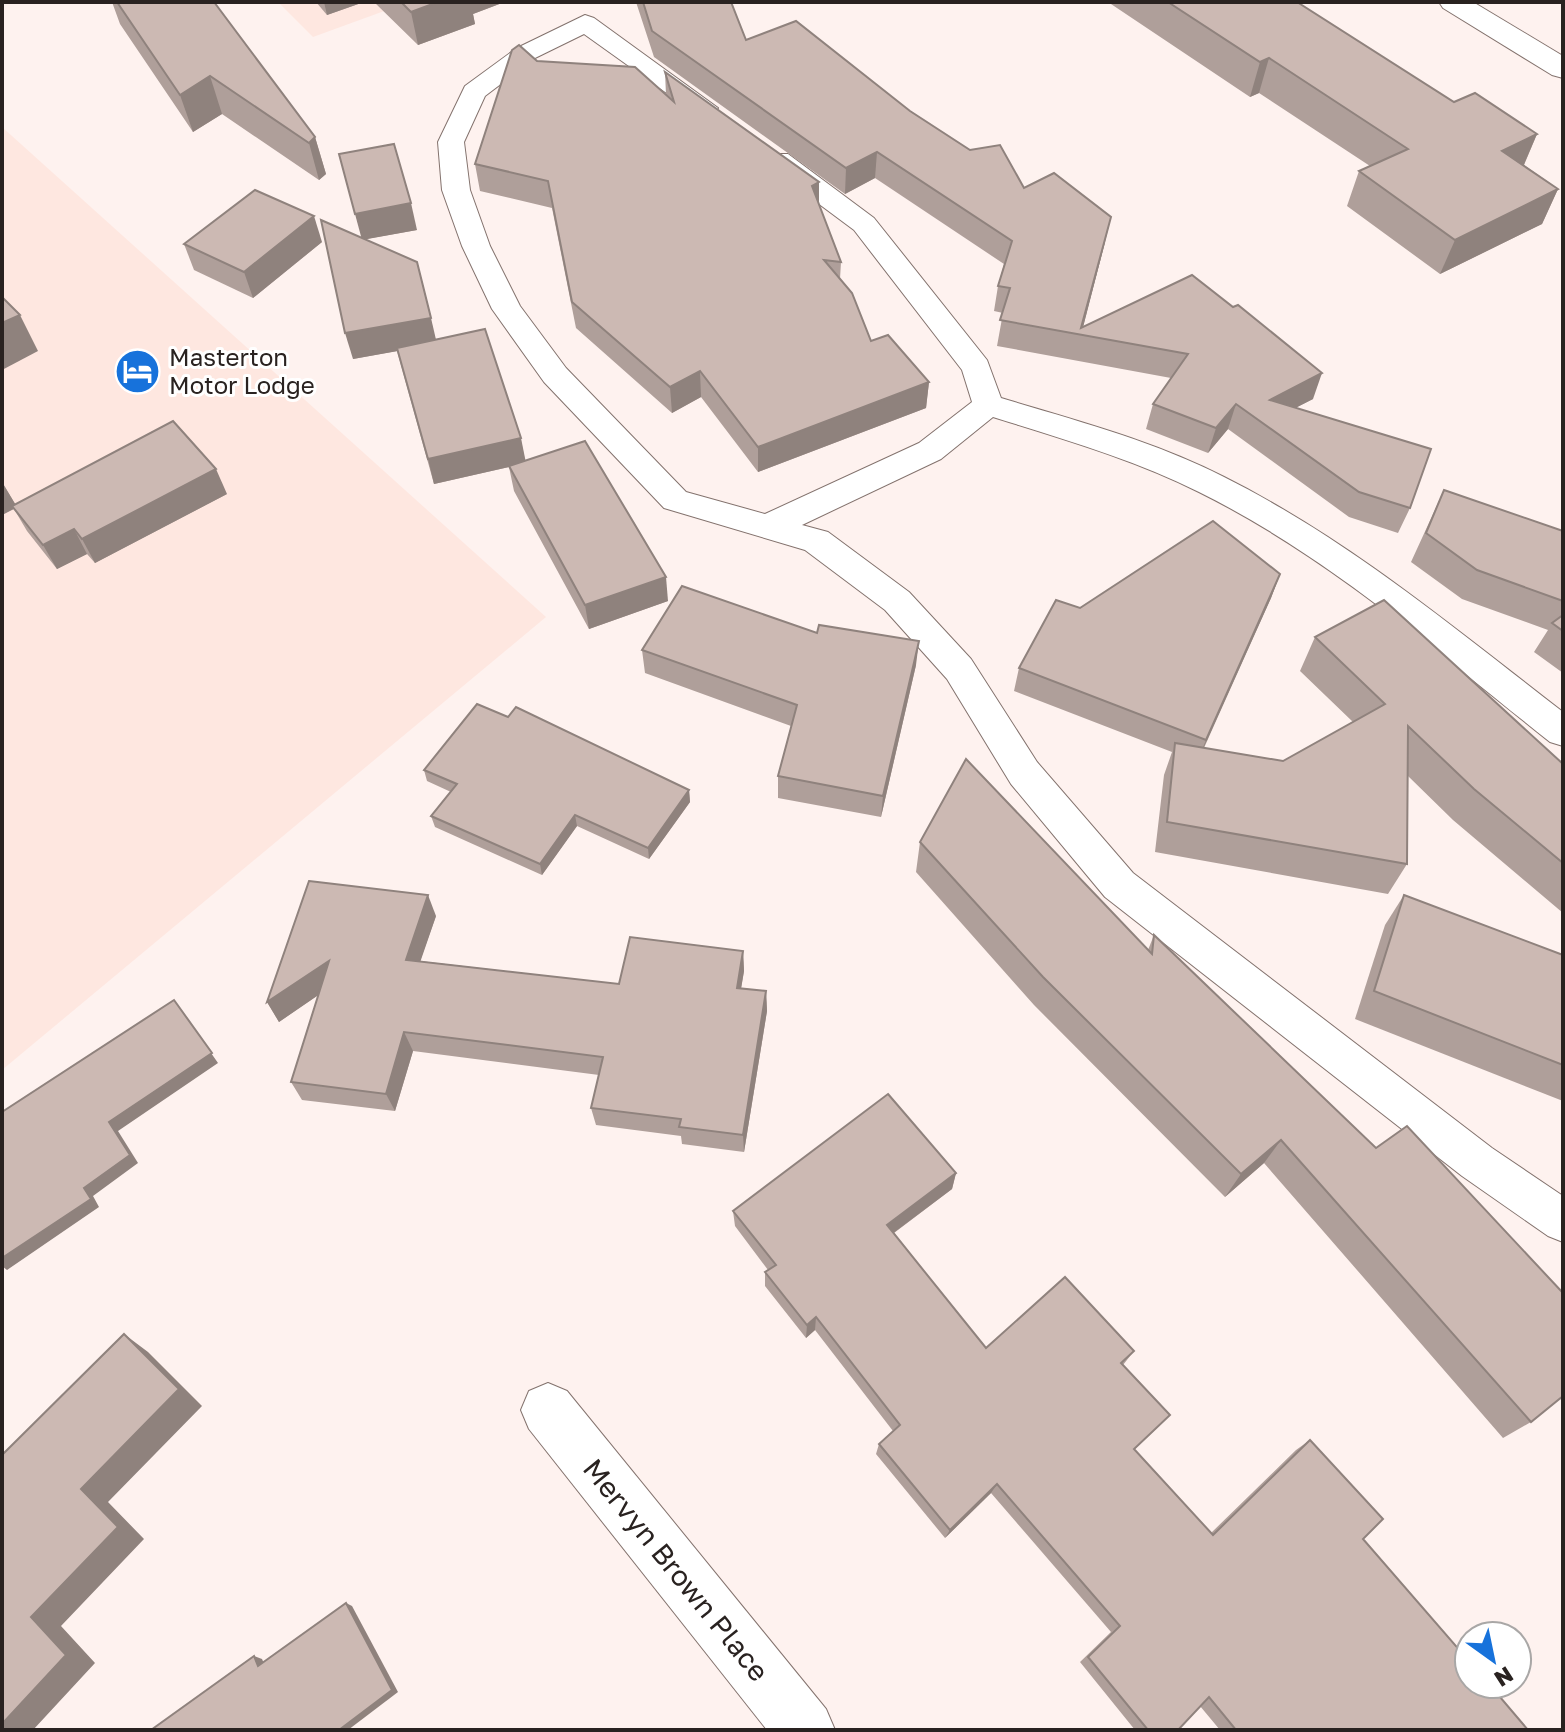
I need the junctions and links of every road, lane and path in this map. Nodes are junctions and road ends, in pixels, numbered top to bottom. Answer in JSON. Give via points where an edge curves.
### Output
{"nodes":[{"id":1,"x":1453,"y":2,"type":"edge"},
{"id":2,"x":588,"y":12,"type":"edge"},
{"id":3,"x":1563,"y":69,"type":"edge"},
{"id":4,"x":731,"y":126,"type":"edge"},
{"id":5,"x":756,"y":145,"type":"edge"},
{"id":6,"x":988,"y":405,"type":"junction"},
{"id":7,"x":768,"y":527,"type":"junction"},
{"id":8,"x":1563,"y":732,"type":"edge"},
{"id":9,"x":1563,"y":1221,"type":"edge"},
{"id":10,"x":548,"y":1410,"type":"dead end"},
{"id":11,"x":805,"y":1730,"type":"edge"}],
"edges":[{"from":1,"to":3,"type":"street"},
{"from":2,"to":4,"type":"lane"},
{"from":2,"to":7,"type":"lane","via":[[474,92],[451,142],[456,190],[507,309],[555,375],[675,500]]},
{"from":5,"to":6,"type":"lane","via":[[864,224],[976,367]]},
{"from":6,"to":7,"type":"lane","via":[[930,451]]},
{"from":6,"to":8,"type":"lane","via":[[1109,441],[1211,484],[1296,532]]},
{"from":7,"to":9,"type":"lane","via":[[816,541],[897,601],[959,669],[1024,773],[1119,885],[1477,1162]]},
{"from":10,"to":11,"type":"street","name":"Mervyn Brown Place"}]}
